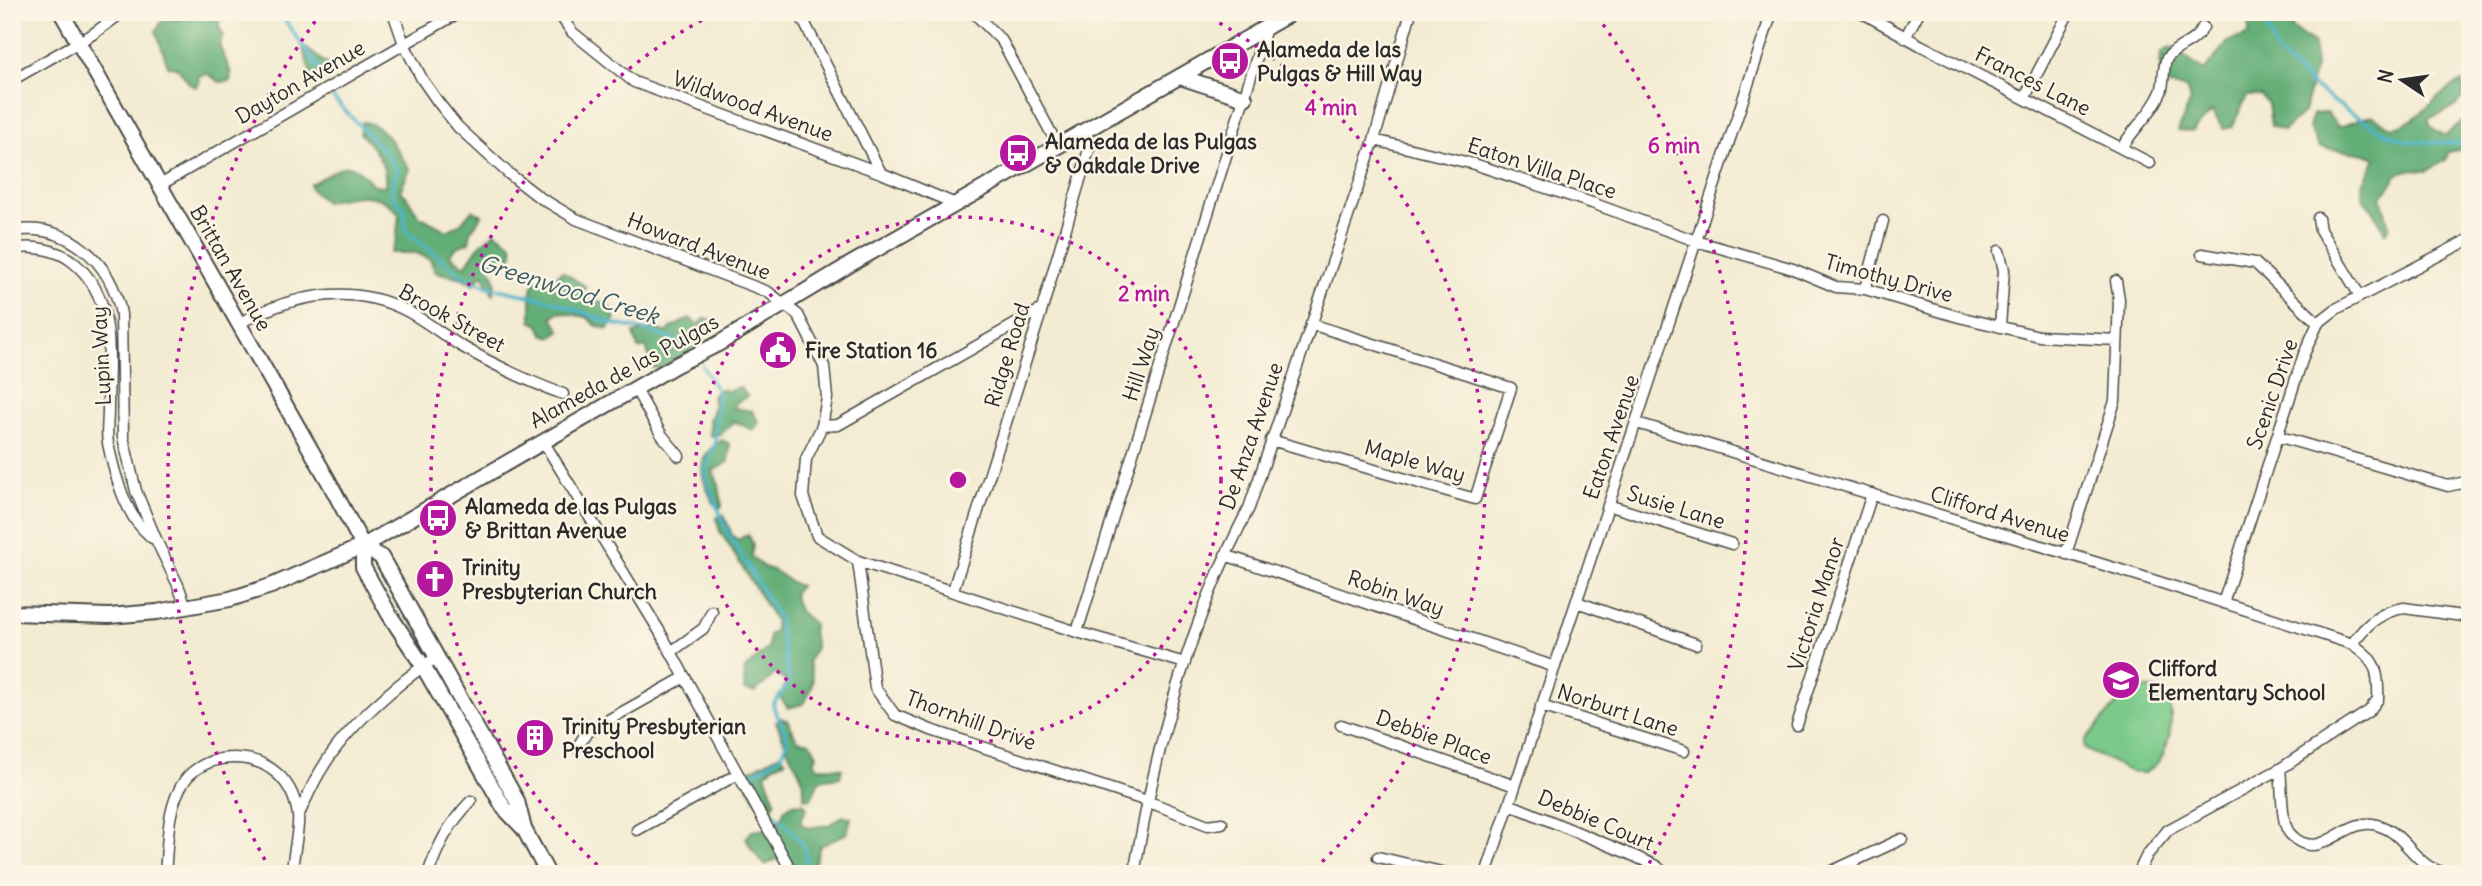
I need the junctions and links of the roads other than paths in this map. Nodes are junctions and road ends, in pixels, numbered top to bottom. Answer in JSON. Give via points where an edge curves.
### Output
{"nodes":[{"id":1,"x":61,"y":12,"type":"edge"},
{"id":2,"x":123,"y":12,"type":"edge"},
{"id":3,"x":393,"y":12,"type":"edge"},
{"id":4,"x":460,"y":12,"type":"edge"},
{"id":5,"x":558,"y":12,"type":"edge"},
{"id":6,"x":799,"y":12,"type":"edge"},
{"id":7,"x":973,"y":12,"type":"edge"},
{"id":8,"x":1293,"y":12,"type":"edge"},
{"id":9,"x":1411,"y":12,"type":"edge"},
{"id":10,"x":1772,"y":12,"type":"edge"},
{"id":11,"x":1861,"y":12,"type":"edge"},
{"id":12,"x":1919,"y":12,"type":"edge"},
{"id":13,"x":2069,"y":12,"type":"edge"},
{"id":14,"x":2203,"y":27,"type":"dead end"},
{"id":15,"x":1266,"y":28,"type":"junction"},
{"id":16,"x":1905,"y":38,"type":"junction"},
{"id":17,"x":78,"y":43,"type":"junction"},
{"id":18,"x":404,"y":44,"type":"junction"},
{"id":19,"x":1180,"y":77,"type":"junction"},
{"id":20,"x":12,"y":80,"type":"edge"},
{"id":21,"x":2025,"y":97,"type":"junction"},
{"id":22,"x":1245,"y":98,"type":"junction"},
{"id":23,"x":1085,"y":132,"type":"junction"},
{"id":24,"x":1374,"y":140,"type":"junction"},
{"id":25,"x":1058,"y":146,"type":"junction"},
{"id":26,"x":2122,"y":148,"type":"junction"},
{"id":27,"x":2150,"y":163,"type":"dead end"},
{"id":28,"x":881,"y":173,"type":"junction"},
{"id":29,"x":160,"y":185,"type":"junction"},
{"id":30,"x":956,"y":204,"type":"junction"},
{"id":31,"x":2318,"y":218,"type":"dead end"},
{"id":32,"x":1883,"y":221,"type":"dead end"},
{"id":33,"x":12,"y":231,"type":"edge"},
{"id":34,"x":2470,"y":239,"type":"edge"},
{"id":35,"x":1696,"y":241,"type":"junction"},
{"id":36,"x":12,"y":249,"type":"edge"},
{"id":37,"x":1999,"y":251,"type":"dead end"},
{"id":38,"x":2202,"y":254,"type":"dead end"},
{"id":39,"x":2116,"y":281,"type":"dead end"},
{"id":40,"x":1866,"y":289,"type":"junction"},
{"id":41,"x":2360,"y":296,"type":"junction"},
{"id":42,"x":785,"y":303,"type":"junction"},
{"id":43,"x":1042,"y":309,"type":"junction"},
{"id":44,"x":2318,"y":323,"type":"junction"},
{"id":45,"x":238,"y":324,"type":"junction"},
{"id":46,"x":1311,"y":324,"type":"junction"},
{"id":47,"x":2000,"y":327,"type":"junction"},
{"id":48,"x":2117,"y":341,"type":"junction"},
{"id":49,"x":635,"y":388,"type":"junction"},
{"id":50,"x":563,"y":394,"type":"dead end"},
{"id":51,"x":1637,"y":423,"type":"junction"},
{"id":52,"x":822,"y":426,"type":"junction"},
{"id":53,"x":2277,"y":436,"type":"junction"},
{"id":54,"x":1272,"y":440,"type":"junction"},
{"id":55,"x":543,"y":441,"type":"junction"},
{"id":56,"x":679,"y":456,"type":"dead end"},
{"id":57,"x":2470,"y":481,"type":"edge"},
{"id":58,"x":1872,"y":494,"type":"junction"},
{"id":59,"x":1608,"y":505,"type":"junction"},
{"id":60,"x":158,"y":544,"type":"junction"},
{"id":61,"x":1732,"y":544,"type":"dead end"},
{"id":62,"x":363,"y":546,"type":"junction"},
{"id":63,"x":2066,"y":554,"type":"junction"},
{"id":64,"x":1224,"y":555,"type":"junction"},
{"id":65,"x":858,"y":561,"type":"junction"},
{"id":66,"x":953,"y":590,"type":"junction"},
{"id":67,"x":1577,"y":602,"type":"junction"},
{"id":68,"x":2223,"y":603,"type":"junction"},
{"id":69,"x":186,"y":607,"type":"junction"},
{"id":70,"x":712,"y":611,"type":"dead end"},
{"id":71,"x":12,"y":613,"type":"edge"},
{"id":72,"x":2470,"y":617,"type":"edge"},
{"id":73,"x":1077,"y":632,"type":"junction"},
{"id":74,"x":1696,"y":644,"type":"dead end"},
{"id":75,"x":2351,"y":644,"type":"junction"},
{"id":76,"x":671,"y":652,"type":"junction"},
{"id":77,"x":437,"y":657,"type":"junction"},
{"id":78,"x":1185,"y":663,"type":"junction"},
{"id":79,"x":422,"y":666,"type":"junction"},
{"id":80,"x":1555,"y":667,"type":"junction"},
{"id":81,"x":685,"y":677,"type":"junction"},
{"id":82,"x":1541,"y":706,"type":"junction"},
{"id":83,"x":1341,"y":725,"type":"dead end"},
{"id":84,"x":1797,"y":725,"type":"dead end"},
{"id":85,"x":577,"y":748,"type":"dead end"},
{"id":86,"x":1684,"y":751,"type":"dead end"},
{"id":87,"x":2280,"y":769,"type":"junction"},
{"id":88,"x":738,"y":774,"type":"junction"},
{"id":89,"x":1515,"y":786,"type":"junction"},
{"id":90,"x":471,"y":801,"type":"dead end"},
{"id":91,"x":1147,"y":801,"type":"junction"},
{"id":92,"x":1509,"y":804,"type":"junction"},
{"id":93,"x":298,"y":816,"type":"junction"},
{"id":94,"x":1222,"y":823,"type":"dead end"},
{"id":95,"x":524,"y":829,"type":"junction"},
{"id":96,"x":637,"y":830,"type":"dead end"},
{"id":97,"x":1902,"y":839,"type":"dead end"},
{"id":98,"x":12,"y":845,"type":"edge"},
{"id":99,"x":1378,"y":858,"type":"dead end"},
{"id":100,"x":15,"y":874,"type":"edge"},
{"id":101,"x":165,"y":874,"type":"edge"},
{"id":102,"x":292,"y":874,"type":"edge"},
{"id":103,"x":428,"y":874,"type":"edge"},
{"id":104,"x":548,"y":874,"type":"edge"},
{"id":105,"x":793,"y":874,"type":"edge"},
{"id":106,"x":1134,"y":874,"type":"edge"},
{"id":107,"x":1450,"y":874,"type":"edge"},
{"id":108,"x":1486,"y":874,"type":"edge"},
{"id":109,"x":1666,"y":874,"type":"edge"},
{"id":110,"x":1826,"y":874,"type":"edge"},
{"id":111,"x":2138,"y":874,"type":"edge"},
{"id":112,"x":2447,"y":874,"type":"edge"}],
"edges":[{"from":1,"to":17,"type":"main road","name":"Brittan Avenue"},
{"from":2,"to":17,"type":"street"},
{"from":3,"to":18,"type":"street","name":"Howard Avenue"},
{"from":4,"to":18,"type":"street","name":"Dayton Avenue"},
{"from":5,"to":28,"type":"street","name":"Wildwood Avenue","via":[[572,32],[634,82]]},
{"from":6,"to":28,"type":"street"},
{"from":7,"to":25,"type":"street","via":[[1002,41]]},
{"from":8,"to":15,"type":"main road","name":"Alameda de las Pulgas"},
{"from":9,"to":24,"type":"street","name":"De Anza Avenue"},
{"from":10,"to":35,"type":"street","name":"Eaton Avenue"},
{"from":11,"to":16,"type":"street","name":"Frances Lane"},
{"from":12,"to":16,"type":"street"},
{"from":13,"to":21,"type":"street"},
{"from":14,"to":26,"type":"street","via":[[2167,58],[2152,109]]},
{"from":15,"to":19,"type":"main road","name":"Alameda de las Pulgas"},
{"from":15,"to":22,"type":"street","name":"Hill Way"},
{"from":16,"to":21,"type":"street","name":"Frances Lane"},
{"from":17,"to":20,"type":"street"},
{"from":17,"to":29,"type":"main road","name":"Brittan Avenue"},
{"from":18,"to":29,"type":"street","name":"Dayton Avenue"},
{"from":18,"to":42,"type":"street","name":"Howard Avenue","via":[[422,79],[458,127],[539,197],[576,219],[768,292]]},
{"from":19,"to":22,"type":"main road"},
{"from":19,"to":23,"type":"main road","name":"Alameda de las Pulgas"},
{"from":21,"to":26,"type":"street","name":"Frances Lane"},
{"from":22,"to":73,"type":"street","name":"Hill Way"},
{"from":23,"to":25,"type":"main road","name":"Alameda de las Pulgas"},
{"from":23,"to":43,"type":"street","name":"Ridge Road","via":[[1090,146]]},
{"from":24,"to":35,"type":"street","name":"Eaton Villa Place","via":[[1474,164]]},
{"from":24,"to":46,"type":"street","name":"De Anza Avenue"},
{"from":25,"to":30,"type":"main road","name":"Alameda de las Pulgas"},
{"from":26,"to":27,"type":"street","name":"Frances Lane"},
{"from":28,"to":30,"type":"street","name":"Wildwood Avenue"},
{"from":29,"to":45,"type":"main road","name":"Brittan Avenue"},
{"from":30,"to":42,"type":"main road","name":"Alameda de las Pulgas"},
{"from":31,"to":41,"type":"street","via":[[2320,230]]},
{"from":32,"to":40,"type":"street"},
{"from":33,"to":60,"type":"street","name":"Lupin Way","via":[[28,228],[60,235],[83,247],[100,264],[117,294],[123,437],[136,491]]},
{"from":34,"to":41,"type":"street","name":"Scenic Drive"},
{"from":35,"to":40,"type":"street","name":"Timothy Drive","via":[[1757,257],[1836,287]]},
{"from":35,"to":51,"type":"street","name":"Eaton Avenue"},
{"from":36,"to":60,"type":"street","name":"Lupin Way","via":[[44,249],[65,256],[87,273],[101,297],[108,342],[108,441],[120,487],[135,519]]},
{"from":37,"to":47,"type":"street","via":[[2004,271]]},
{"from":38,"to":44,"type":"street","via":[[2255,263]]},
{"from":39,"to":48,"type":"street"},
{"from":40,"to":47,"type":"street","name":"Timothy Drive"},
{"from":41,"to":44,"type":"street","name":"Scenic Drive"},
{"from":42,"to":49,"type":"main road","name":"Alameda de las Pulgas"},
{"from":42,"to":52,"type":"street","name":"Howard Avenue","via":[[798,315],[824,366],[827,398]]},
{"from":43,"to":52,"type":"street","via":[[838,425]]},
{"from":43,"to":66,"type":"street","name":"Ridge Road"},
{"from":44,"to":53,"type":"street","name":"Scenic Drive"},
{"from":45,"to":50,"type":"street","name":"Brook Street","via":[[284,302],[315,296],[361,296],[409,312],[512,374]]},
{"from":45,"to":62,"type":"main road","name":"Brittan Avenue"},
{"from":46,"to":54,"type":"street","name":"De Anza Avenue"},
{"from":46,"to":54,"type":"street","name":"Maple Way","via":[[1511,388],[1475,499]]},
{"from":47,"to":48,"type":"street","name":"Timothy Drive","via":[[2039,336]]},
{"from":48,"to":63,"type":"street","via":[[2115,401]]},
{"from":49,"to":55,"type":"main road","name":"Alameda de las Pulgas"},
{"from":49,"to":56,"type":"street"},
{"from":51,"to":58,"type":"street","name":"Clifford Avenue"},
{"from":51,"to":59,"type":"street","name":"Eaton Avenue"},
{"from":52,"to":65,"type":"street","name":"Howard Avenue","via":[[806,459],[803,496],[817,536]]},
{"from":53,"to":57,"type":"street","via":[[2448,486]]},
{"from":53,"to":68,"type":"street","name":"Scenic Drive"},
{"from":54,"to":64,"type":"street","name":"De Anza Avenue","via":[[1249,508]]},
{"from":55,"to":62,"type":"main road","name":"Alameda de las Pulgas"},
{"from":55,"to":76,"type":"street"},
{"from":58,"to":63,"type":"street","name":"Clifford Avenue"},
{"from":58,"to":84,"type":"street","name":"Victoria Manor"},
{"from":59,"to":61,"type":"street","name":"Susie Lane"},
{"from":59,"to":67,"type":"street","name":"Eaton Avenue"},
{"from":60,"to":69,"type":"street","name":"Lupin Way"},
{"from":62,"to":69,"type":"main road","name":"Alameda de las Pulgas","via":[[271,586]]},
{"from":62,"to":77,"type":"main road","name":"Brittan Avenue","via":[[381,557]]},
{"from":62,"to":79,"type":"main road","name":"Brittan Avenue","via":[[363,567]]},
{"from":63,"to":68,"type":"street","name":"Clifford Avenue"},
{"from":64,"to":78,"type":"street","name":"De Anza Avenue"},
{"from":64,"to":80,"type":"street","name":"Robin Way"},
{"from":65,"to":66,"type":"street","name":"Howard Avenue"},
{"from":65,"to":91,"type":"street","name":"Thornhill Drive","via":[[875,688],[895,715]]},
{"from":66,"to":73,"type":"street","name":"Howard Avenue"},
{"from":67,"to":74,"type":"street"},
{"from":67,"to":80,"type":"street","name":"Eaton Avenue"},
{"from":68,"to":75,"type":"street","name":"Clifford Avenue"},
{"from":69,"to":71,"type":"main road","name":"Alameda de las Pulgas","via":[[109,616]]},
{"from":70,"to":76,"type":"street","via":[[704,628]]},
{"from":72,"to":75,"type":"street","via":[[2404,608],[2381,614]]},
{"from":73,"to":78,"type":"street","name":"Howard Avenue"},
{"from":75,"to":87,"type":"street","via":[[2372,660],[2378,699],[2369,710]]},
{"from":76,"to":81,"type":"street"},
{"from":77,"to":79,"type":"street"},
{"from":77,"to":95,"type":"main road","name":"Brittan Avenue","via":[[517,801]]},
{"from":78,"to":91,"type":"street","name":"De Anza Avenue","via":[[1166,718]]},
{"from":79,"to":93,"type":"street","via":[[357,724],[323,766]]},
{"from":79,"to":95,"type":"main road","name":"Brittan Avenue","via":[[504,808]]},
{"from":80,"to":82,"type":"street","name":"Eaton Avenue"},
{"from":81,"to":85,"type":"street","via":[[587,732]]},
{"from":81,"to":88,"type":"street"},
{"from":82,"to":86,"type":"street","name":"Norburt Lane"},
{"from":82,"to":89,"type":"street","name":"Eaton Avenue"},
{"from":83,"to":89,"type":"street","name":"Debbie Place"},
{"from":87,"to":111,"type":"street","via":[[2168,830]]},
{"from":87,"to":112,"type":"street","via":[[2285,825],[2302,843],[2313,846],[2369,823],[2397,834],[2423,863]]},
{"from":88,"to":96,"type":"street"},
{"from":88,"to":105,"type":"street"},
{"from":89,"to":92,"type":"street","name":"Eaton Avenue"},
{"from":90,"to":103,"type":"street","via":[[451,822]]},
{"from":91,"to":94,"type":"street","name":"Thornhill Drive","via":[[1208,825]]},
{"from":91,"to":106,"type":"street","name":"De Anza Avenue"},
{"from":92,"to":108,"type":"street","name":"Eaton Avenue"},
{"from":92,"to":109,"type":"street","name":"Debbie Court","via":[[1632,855]]},
{"from":93,"to":101,"type":"street","via":[[288,785],[259,760],[239,756],[215,760],[185,780],[171,812]]},
{"from":93,"to":102,"type":"street"},
{"from":95,"to":104,"type":"main road","name":"Brittan Avenue"},
{"from":97,"to":110,"type":"street"},
{"from":98,"to":100,"type":"street"},
{"from":99,"to":107,"type":"street"}]}
